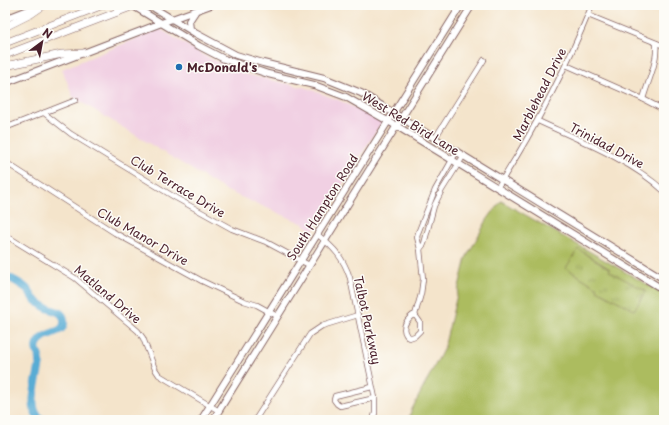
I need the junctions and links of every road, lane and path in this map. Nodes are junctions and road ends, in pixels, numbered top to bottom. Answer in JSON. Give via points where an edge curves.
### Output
{"nodes":[{"id":1,"x":41,"y":5,"type":"edge"},
{"id":2,"x":44,"y":5,"type":"edge"},
{"id":3,"x":104,"y":5,"type":"edge"},
{"id":4,"x":132,"y":5,"type":"edge"},
{"id":5,"x":136,"y":5,"type":"edge"},
{"id":6,"x":149,"y":5,"type":"edge"},
{"id":7,"x":211,"y":5,"type":"edge"},
{"id":8,"x":472,"y":5,"type":"edge"},
{"id":9,"x":592,"y":5,"type":"edge"},
{"id":10,"x":461,"y":6,"type":"edge"},
{"id":11,"x":197,"y":11,"type":"junction"},
{"id":12,"x":468,"y":12,"type":"junction"},
{"id":13,"x":588,"y":15,"type":"junction"},
{"id":14,"x":5,"y":19,"type":"edge"},
{"id":15,"x":172,"y":19,"type":"junction"},
{"id":16,"x":161,"y":23,"type":"junction"},
{"id":17,"x":5,"y":27,"type":"edge"},
{"id":18,"x":195,"y":33,"type":"junction"},
{"id":19,"x":5,"y":42,"type":"edge"},
{"id":20,"x":656,"y":43,"type":"junction"},
{"id":21,"x":664,"y":46,"type":"edge"},
{"id":22,"x":221,"y":47,"type":"junction"},
{"id":23,"x":84,"y":53,"type":"junction"},
{"id":24,"x":5,"y":55,"type":"edge"},
{"id":25,"x":217,"y":56,"type":"junction"},
{"id":26,"x":484,"y":60,"type":"dead end"},
{"id":27,"x":566,"y":65,"type":"junction"},
{"id":28,"x":5,"y":66,"type":"edge"},
{"id":29,"x":308,"y":73,"type":"junction"},
{"id":30,"x":5,"y":83,"type":"edge"},
{"id":31,"x":306,"y":83,"type":"junction"},
{"id":32,"x":643,"y":99,"type":"junction"},
{"id":33,"x":76,"y":100,"type":"dead end"},
{"id":34,"x":664,"y":110,"type":"edge"},
{"id":35,"x":44,"y":113,"type":"junction"},
{"id":36,"x":395,"y":113,"type":"junction"},
{"id":37,"x":402,"y":117,"type":"junction"},
{"id":38,"x":389,"y":121,"type":"junction"},
{"id":39,"x":538,"y":121,"type":"junction"},
{"id":40,"x":396,"y":125,"type":"junction"},
{"id":41,"x":5,"y":128,"type":"edge"},
{"id":42,"x":435,"y":138,"type":"junction"},
{"id":43,"x":457,"y":151,"type":"junction"},
{"id":44,"x":464,"y":155,"type":"junction"},
{"id":45,"x":452,"y":160,"type":"junction"},
{"id":46,"x":5,"y":162,"type":"edge"},
{"id":47,"x":458,"y":164,"type":"junction"},
{"id":48,"x":503,"y":179,"type":"junction"},
{"id":49,"x":437,"y":186,"type":"junction"},
{"id":50,"x":498,"y":188,"type":"junction"},
{"id":51,"x":517,"y":188,"type":"junction"},
{"id":52,"x":442,"y":190,"type":"junction"},
{"id":53,"x":664,"y":191,"type":"edge"},
{"id":54,"x":511,"y":196,"type":"junction"},
{"id":55,"x":431,"y":208,"type":"junction"},
{"id":56,"x":420,"y":225,"type":"junction"},
{"id":57,"x":428,"y":225,"type":"junction"},
{"id":58,"x":318,"y":234,"type":"junction"},
{"id":59,"x":5,"y":235,"type":"edge"},
{"id":60,"x":325,"y":240,"type":"junction"},
{"id":61,"x":420,"y":249,"type":"junction"},
{"id":62,"x":301,"y":261,"type":"junction"},
{"id":63,"x":309,"y":265,"type":"junction"},
{"id":64,"x":664,"y":279,"type":"edge"},
{"id":65,"x":664,"y":290,"type":"edge"},
{"id":66,"x":270,"y":311,"type":"junction"},
{"id":67,"x":358,"y":315,"type":"junction"},
{"id":68,"x":416,"y":315,"type":"junction"},
{"id":69,"x":277,"y":316,"type":"junction"},
{"id":70,"x":239,"y":360,"type":"junction"},
{"id":71,"x":247,"y":365,"type":"junction"},
{"id":72,"x":372,"y":387,"type":"junction"},
{"id":73,"x":375,"y":398,"type":"junction"},
{"id":74,"x":210,"y":406,"type":"junction"},
{"id":75,"x":219,"y":411,"type":"junction"},
{"id":76,"x":201,"y":420,"type":"edge"},
{"id":77,"x":213,"y":420,"type":"edge"},
{"id":78,"x":254,"y":420,"type":"edge"},
{"id":79,"x":373,"y":420,"type":"edge"}],
"edges":[{"from":1,"to":14,"type":"main road"},
{"from":2,"to":17,"type":"highway"},
{"from":3,"to":19,"type":"highway"},
{"from":4,"to":16,"type":"main road","name":"West Red Bird Lane"},
{"from":5,"to":24,"type":"highway"},
{"from":6,"to":15,"type":"main road","name":"West Red Bird Lane"},
{"from":7,"to":11,"type":"main road"},
{"from":8,"to":12,"type":"main road","name":"South Hampton Road"},
{"from":9,"to":13,"type":"street","name":"Marblehead Drive"},
{"from":10,"to":12,"type":"main road"},
{"from":10,"to":36,"type":"main road","name":"South Hampton Road"},
{"from":11,"to":15,"type":"main road"},
{"from":11,"to":18,"type":"main road","via":[[189,21],[190,29]]},
{"from":12,"to":37,"type":"main road","name":"South Hampton Road"},
{"from":13,"to":20,"type":"street"},
{"from":13,"to":27,"type":"street","name":"Marblehead Drive"},
{"from":15,"to":16,"type":"main road"},
{"from":15,"to":18,"type":"main road","name":"West Red Bird Lane"},
{"from":16,"to":23,"type":"main road"},
{"from":16,"to":25,"type":"main road","name":"West Red Bird Lane"},
{"from":18,"to":22,"type":"main road","name":"West Red Bird Lane"},
{"from":20,"to":21,"type":"street"},
{"from":20,"to":32,"type":"street","via":[[654,63]]},
{"from":22,"to":25,"type":"main road"},
{"from":22,"to":29,"type":"main road","name":"West Red Bird Lane","via":[[247,58]]},
{"from":23,"to":28,"type":"highway","via":[[62,54]]},
{"from":23,"to":30,"type":"main road"},
{"from":25,"to":31,"type":"main road","name":"West Red Bird Lane","via":[[268,74]]},
{"from":26,"to":42,"type":"street"},
{"from":27,"to":32,"type":"street"},
{"from":27,"to":39,"type":"street","name":"Marblehead Drive"},
{"from":29,"to":31,"type":"main road"},
{"from":29,"to":36,"type":"main road","name":"West Red Bird Lane","via":[[354,89]]},
{"from":31,"to":38,"type":"main road","name":"West Red Bird Lane","via":[[346,97]]},
{"from":32,"to":34,"type":"street"},
{"from":33,"to":35,"type":"street"},
{"from":35,"to":41,"type":"street"},
{"from":35,"to":62,"type":"street","name":"Club Terrace Drive","via":[[72,134],[176,198],[232,229],[266,242]]},
{"from":36,"to":37,"type":"main road","name":"West Red Bird Lane"},
{"from":36,"to":38,"type":"main road","name":"South Hampton Road"},
{"from":37,"to":40,"type":"main road","name":"South Hampton Road"},
{"from":37,"to":42,"type":"main road","name":"West Red Bird Lane"},
{"from":38,"to":40,"type":"main road","name":"West Red Bird Lane"},
{"from":38,"to":58,"type":"main road","name":"South Hampton Road"},
{"from":39,"to":48,"type":"street","name":"Marblehead Drive"},
{"from":39,"to":53,"type":"street","name":"Trinidad Drive","via":[[643,174]]},
{"from":40,"to":45,"type":"main road","name":"West Red Bird Lane"},
{"from":40,"to":60,"type":"main road","name":"South Hampton Road"},
{"from":42,"to":43,"type":"main road","name":"West Red Bird Lane"},
{"from":43,"to":44,"type":"main road","name":"West Red Bird Lane"},
{"from":43,"to":45,"type":"street"},
{"from":44,"to":47,"type":"street"},
{"from":44,"to":48,"type":"main road","name":"West Red Bird Lane"},
{"from":45,"to":47,"type":"main road","name":"West Red Bird Lane"},
{"from":45,"to":49,"type":"street"},
{"from":46,"to":66,"type":"street","name":"Club Manor Drive","via":[[115,233],[202,281]]},
{"from":47,"to":50,"type":"main road","name":"West Red Bird Lane"},
{"from":47,"to":52,"type":"street"},
{"from":48,"to":50,"type":"street","name":"Marblehead Drive"},
{"from":48,"to":51,"type":"main road","name":"West Red Bird Lane"},
{"from":49,"to":52,"type":"street"},
{"from":49,"to":55,"type":"street"},
{"from":50,"to":54,"type":"main road","name":"West Red Bird Lane"},
{"from":51,"to":54,"type":"main road"},
{"from":51,"to":64,"type":"main road","name":"West Red Bird Lane"},
{"from":52,"to":55,"type":"street"},
{"from":54,"to":65,"type":"main road","name":"West Red Bird Lane"},
{"from":55,"to":56,"type":"street"},
{"from":55,"to":57,"type":"street"},
{"from":56,"to":57,"type":"street"},
{"from":56,"to":61,"type":"street","via":[[417,238]]},
{"from":57,"to":61,"type":"street","via":[[424,244]]},
{"from":58,"to":60,"type":"street","name":"Talbot Parkway"},
{"from":58,"to":62,"type":"main road","name":"South Hampton Road"},
{"from":59,"to":74,"type":"street","name":"Matland Drive","via":[[75,278],[141,335],[159,375]]},
{"from":60,"to":63,"type":"main road","name":"South Hampton Road"},
{"from":60,"to":67,"type":"street","name":"Talbot Parkway","via":[[333,247],[347,270]]},
{"from":61,"to":68,"type":"street","via":[[423,279]]},
{"from":62,"to":63,"type":"street","name":"Club Terrace Drive"},
{"from":62,"to":66,"type":"main road","name":"South Hampton Road"},
{"from":63,"to":69,"type":"main road","name":"South Hampton Road"},
{"from":66,"to":69,"type":"street","name":"Club Manor Drive"},
{"from":66,"to":70,"type":"main road","name":"South Hampton Road"},
{"from":67,"to":72,"type":"street","name":"Talbot Parkway"},
{"from":67,"to":78,"type":"street","via":[[322,326],[310,334]]},
{"from":68,"to":68,"type":"street","via":[[408,319],[404,327],[404,333],[409,338],[420,331],[420,322]]},
{"from":69,"to":71,"type":"main road","name":"South Hampton Road"},
{"from":70,"to":71,"type":"main road"},
{"from":70,"to":74,"type":"main road","name":"South Hampton Road"},
{"from":71,"to":75,"type":"main road","name":"South Hampton Road"},
{"from":72,"to":73,"type":"street","name":"Talbot Parkway"},
{"from":72,"to":73,"type":"street","via":[[335,396],[334,400],[340,406]]},
{"from":73,"to":79,"type":"street","name":"Talbot Parkway"},
{"from":74,"to":75,"type":"street","name":"Matland Drive"},
{"from":74,"to":76,"type":"main road","name":"South Hampton Road"},
{"from":75,"to":77,"type":"main road","name":"South Hampton Road"}]}
